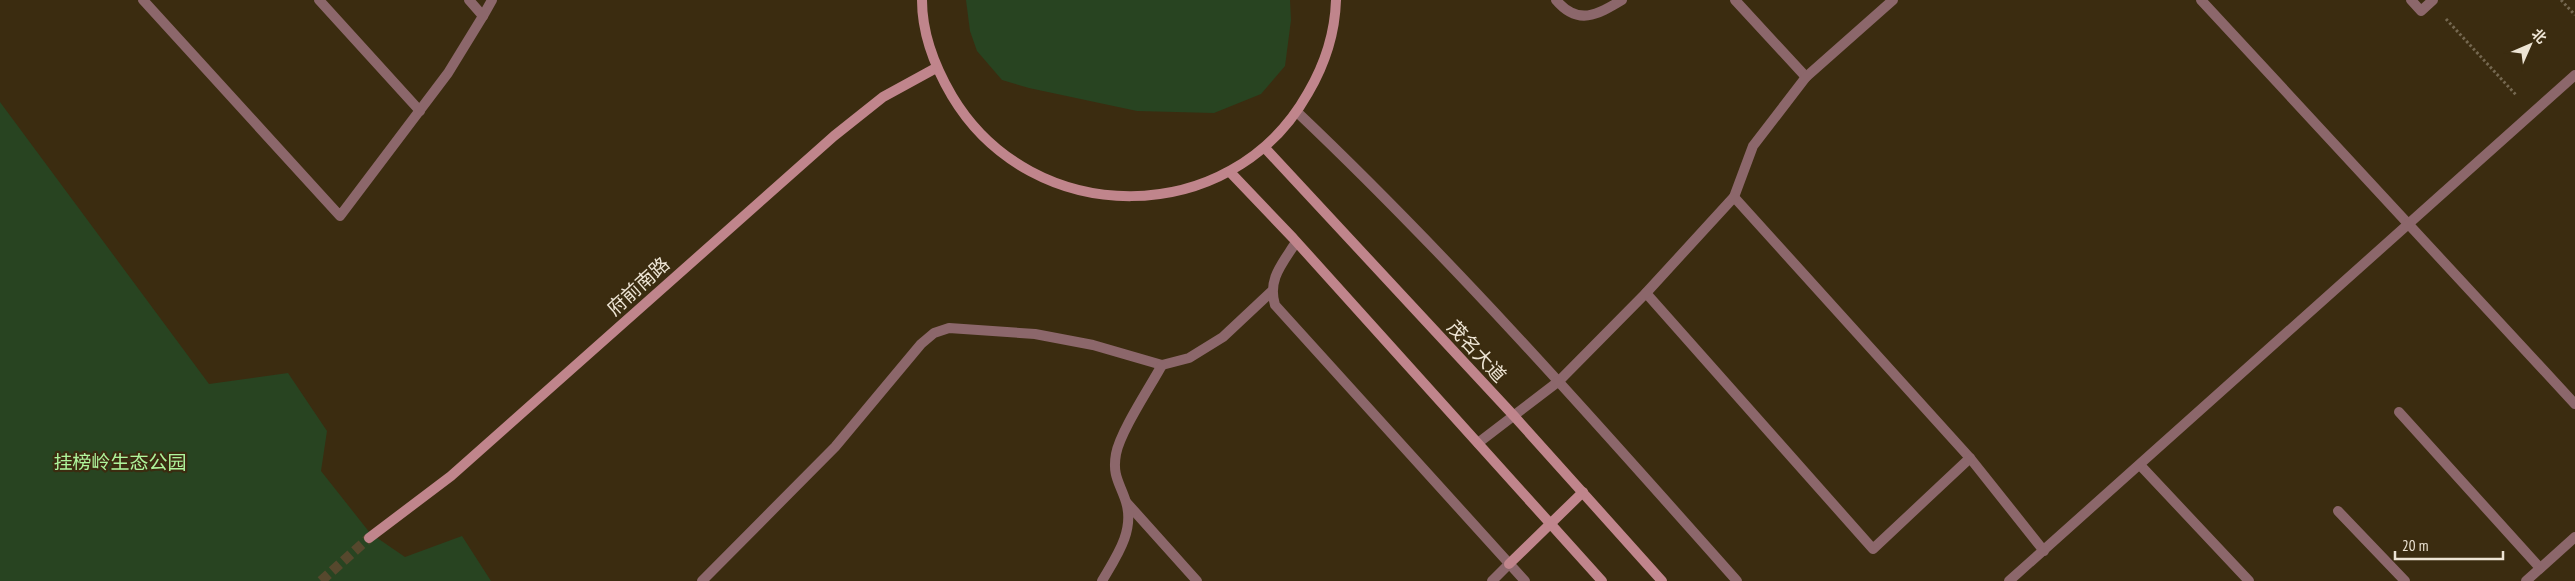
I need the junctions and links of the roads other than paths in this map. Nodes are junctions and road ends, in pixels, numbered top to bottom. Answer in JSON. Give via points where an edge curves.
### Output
{"nodes":[{"id":1,"x":143,"y":0,"type":"edge"},
{"id":2,"x":320,"y":0,"type":"edge"},
{"id":3,"x":469,"y":0,"type":"edge"},
{"id":4,"x":492,"y":0,"type":"edge"},
{"id":5,"x":922,"y":0,"type":"edge"},
{"id":6,"x":1336,"y":0,"type":"edge"},
{"id":7,"x":1556,"y":0,"type":"edge"},
{"id":8,"x":1622,"y":0,"type":"edge"},
{"id":9,"x":1735,"y":0,"type":"edge"},
{"id":10,"x":1893,"y":0,"type":"edge"},
{"id":11,"x":2202,"y":0,"type":"edge"},
{"id":12,"x":2411,"y":0,"type":"edge"},
{"id":13,"x":2432,"y":1,"type":"edge"},
{"id":14,"x":483,"y":16,"type":"junction"},
{"id":15,"x":936,"y":68,"type":"junction"},
{"id":16,"x":2575,"y":75,"type":"edge"},
{"id":17,"x":1806,"y":77,"type":"junction"},
{"id":18,"x":420,"y":111,"type":"junction"},
{"id":19,"x":1297,"y":112,"type":"junction"},
{"id":20,"x":1265,"y":148,"type":"junction"},
{"id":21,"x":1230,"y":172,"type":"junction"},
{"id":22,"x":1734,"y":197,"type":"junction"},
{"id":23,"x":2409,"y":225,"type":"junction"},
{"id":24,"x":1296,"y":242,"type":"junction"},
{"id":25,"x":1271,"y":292,"type":"junction"},
{"id":26,"x":1646,"y":293,"type":"junction"},
{"id":27,"x":1162,"y":365,"type":"junction"},
{"id":28,"x":1559,"y":381,"type":"junction"},
{"id":29,"x":2575,"y":404,"type":"edge"},
{"id":30,"x":2399,"y":412,"type":"dead end"},
{"id":31,"x":1514,"y":416,"type":"junction"},
{"id":32,"x":1478,"y":443,"type":"junction"},
{"id":33,"x":1970,"y":458,"type":"junction"},
{"id":34,"x":2140,"y":464,"type":"junction"},
{"id":35,"x":1583,"y":492,"type":"junction"},
{"id":36,"x":1126,"y":502,"type":"junction"},
{"id":37,"x":2338,"y":511,"type":"dead end"},
{"id":38,"x":1551,"y":524,"type":"junction"},
{"id":39,"x":2575,"y":537,"type":"edge"},
{"id":40,"x":369,"y":538,"type":"tunnel mouth"},
{"id":41,"x":2044,"y":551,"type":"junction"},
{"id":42,"x":1510,"y":564,"type":"junction"},
{"id":43,"x":2540,"y":568,"type":"junction"},
{"id":44,"x":702,"y":581,"type":"edge"},
{"id":45,"x":1102,"y":581,"type":"edge"},
{"id":46,"x":1197,"y":581,"type":"edge"},
{"id":47,"x":1492,"y":581,"type":"edge"},
{"id":48,"x":1525,"y":581,"type":"edge"},
{"id":49,"x":1602,"y":581,"type":"edge"},
{"id":50,"x":1662,"y":581,"type":"edge"},
{"id":51,"x":1737,"y":581,"type":"edge"},
{"id":52,"x":2009,"y":581,"type":"edge"},
{"id":53,"x":2249,"y":581,"type":"edge"},
{"id":54,"x":2405,"y":581,"type":"edge"},
{"id":55,"x":2526,"y":581,"type":"edge"}],
"edges":[{"from":1,"to":18,"type":"street","via":[[340,216]]},
{"from":2,"to":18,"type":"street"},
{"from":3,"to":14,"type":"street"},
{"from":4,"to":14,"type":"street"},
{"from":5,"to":15,"type":"main road","via":[[922,15]]},
{"from":6,"to":19,"type":"main road","via":[[1335,20],[1322,69]]},
{"from":7,"to":8,"type":"street","via":[[1562,8],[1589,17]]},
{"from":9,"to":17,"type":"street"},
{"from":10,"to":17,"type":"street"},
{"from":11,"to":23,"type":"street"},
{"from":12,"to":13,"type":"street","via":[[2421,11]]},
{"from":14,"to":18,"type":"street"},
{"from":15,"to":21,"type":"main road","via":[[966,118],[1008,159],[1060,185],[1117,197],[1176,192]]},
{"from":15,"to":40,"type":"main road","name":"府前南路","via":[[883,97],[834,136],[451,476]]},
{"from":16,"to":23,"type":"street"},
{"from":17,"to":22,"type":"street","via":[[1753,146]]},
{"from":19,"to":20,"type":"main road"},
{"from":19,"to":28,"type":"street","via":[[1352,164]]},
{"from":20,"to":21,"type":"main road"},
{"from":20,"to":31,"type":"main road","name":"茂名大道"},
{"from":21,"to":24,"type":"main road"},
{"from":22,"to":26,"type":"street"},
{"from":22,"to":33,"type":"street"},
{"from":23,"to":29,"type":"street"},
{"from":23,"to":34,"type":"street"},
{"from":24,"to":25,"type":"street","via":[[1275,276]]},
{"from":24,"to":32,"type":"main road"},
{"from":25,"to":27,"type":"street","via":[[1223,337],[1189,358]]},
{"from":25,"to":42,"type":"street","via":[[1275,305]]},
{"from":26,"to":28,"type":"street"},
{"from":26,"to":33,"type":"street","via":[[1873,549]]},
{"from":27,"to":36,"type":"street","via":[[1116,453],[1114,475]]},
{"from":27,"to":44,"type":"street","via":[[1093,345],[1035,334],[949,328],[934,333],[921,344],[836,447]]},
{"from":28,"to":31,"type":"street"},
{"from":28,"to":51,"type":"street"},
{"from":30,"to":43,"type":"street"},
{"from":31,"to":32,"type":"street"},
{"from":31,"to":35,"type":"main road","name":"茂名大道"},
{"from":32,"to":38,"type":"main road"},
{"from":33,"to":41,"type":"street"},
{"from":34,"to":41,"type":"street"},
{"from":34,"to":53,"type":"street"},
{"from":35,"to":38,"type":"main road"},
{"from":35,"to":50,"type":"main road","name":"茂名大道"},
{"from":36,"to":45,"type":"street","via":[[1129,519],[1122,545]]},
{"from":36,"to":46,"type":"street"},
{"from":37,"to":54,"type":"street"},
{"from":38,"to":42,"type":"main road"},
{"from":38,"to":49,"type":"main road"},
{"from":39,"to":43,"type":"street"},
{"from":41,"to":52,"type":"street"},
{"from":42,"to":47,"type":"street"},
{"from":42,"to":48,"type":"street"},
{"from":43,"to":55,"type":"street"}]}
